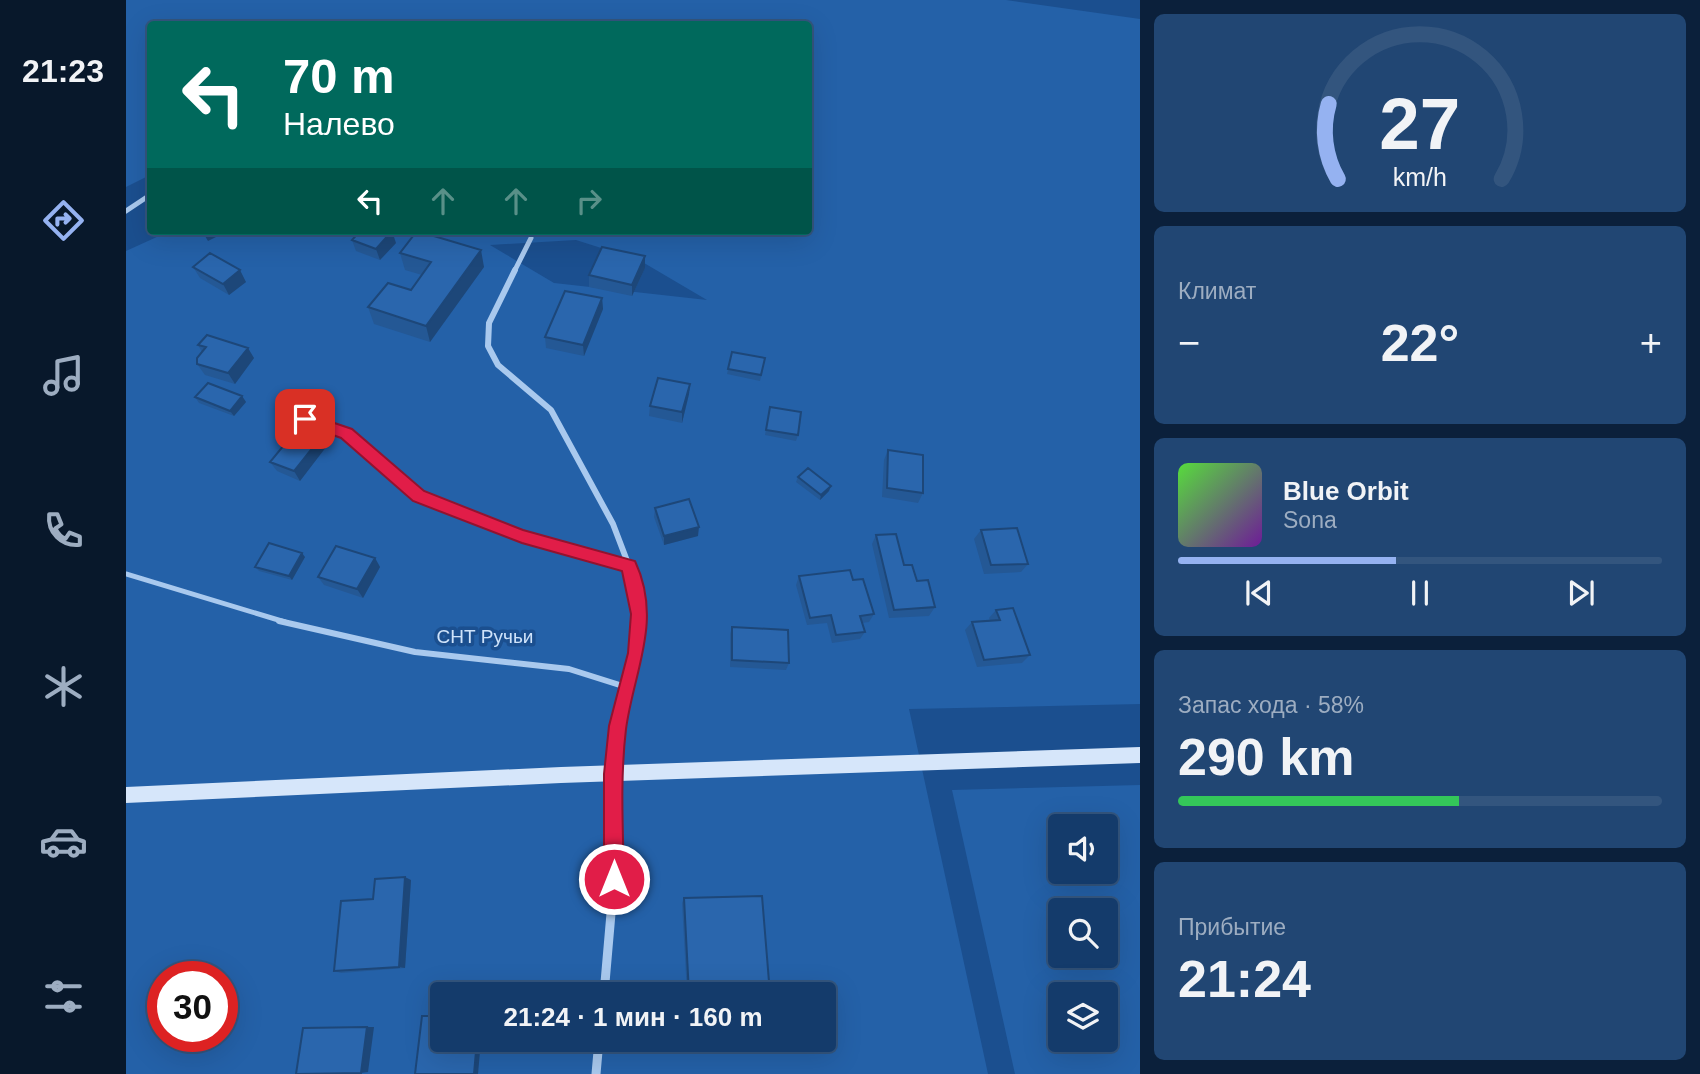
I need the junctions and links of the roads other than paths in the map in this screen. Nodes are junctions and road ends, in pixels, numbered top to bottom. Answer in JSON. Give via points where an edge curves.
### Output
{"nodes":[{"id":1,"x":147,"y":197,"type":"edge"},
{"id":2,"x":126,"y":211,"type":"edge"},
{"id":3,"x":531,"y":238,"type":"dead end"},
{"id":4,"x":305,"y":419,"type":"dead end"},
{"id":5,"x":629,"y":566,"type":"junction"},
{"id":6,"x":126,"y":574,"type":"edge"},
{"id":7,"x":625,"y":687,"type":"junction"},
{"id":8,"x":1140,"y":755,"type":"edge"},
{"id":9,"x":613,"y":774,"type":"junction"},
{"id":10,"x":126,"y":795,"type":"edge"},
{"id":11,"x":605,"y":982,"type":"edge"},
{"id":12,"x":598,"y":1052,"type":"edge"},
{"id":13,"x":596,"y":1074,"type":"edge"}],
"edges":[{"from":1,"to":2,"type":"street"},
{"from":3,"to":5,"type":"street","via":[[489,323],[488,346],[498,365],[551,411],[613,524]]},
{"from":4,"to":5,"type":"lane","via":[[346,433],[418,496],[522,536]]},
{"from":5,"to":7,"type":"street","via":[[639,614],[637,653]]},
{"from":6,"to":7,"type":"lane","via":[[297,626],[415,652],[569,669]]},
{"from":7,"to":9,"type":"street"},
{"from":8,"to":9,"type":"main road"},
{"from":9,"to":10,"type":"main road"},
{"from":9,"to":11,"type":"street","via":[[614,879]]},
{"from":12,"to":13,"type":"street"}]}
